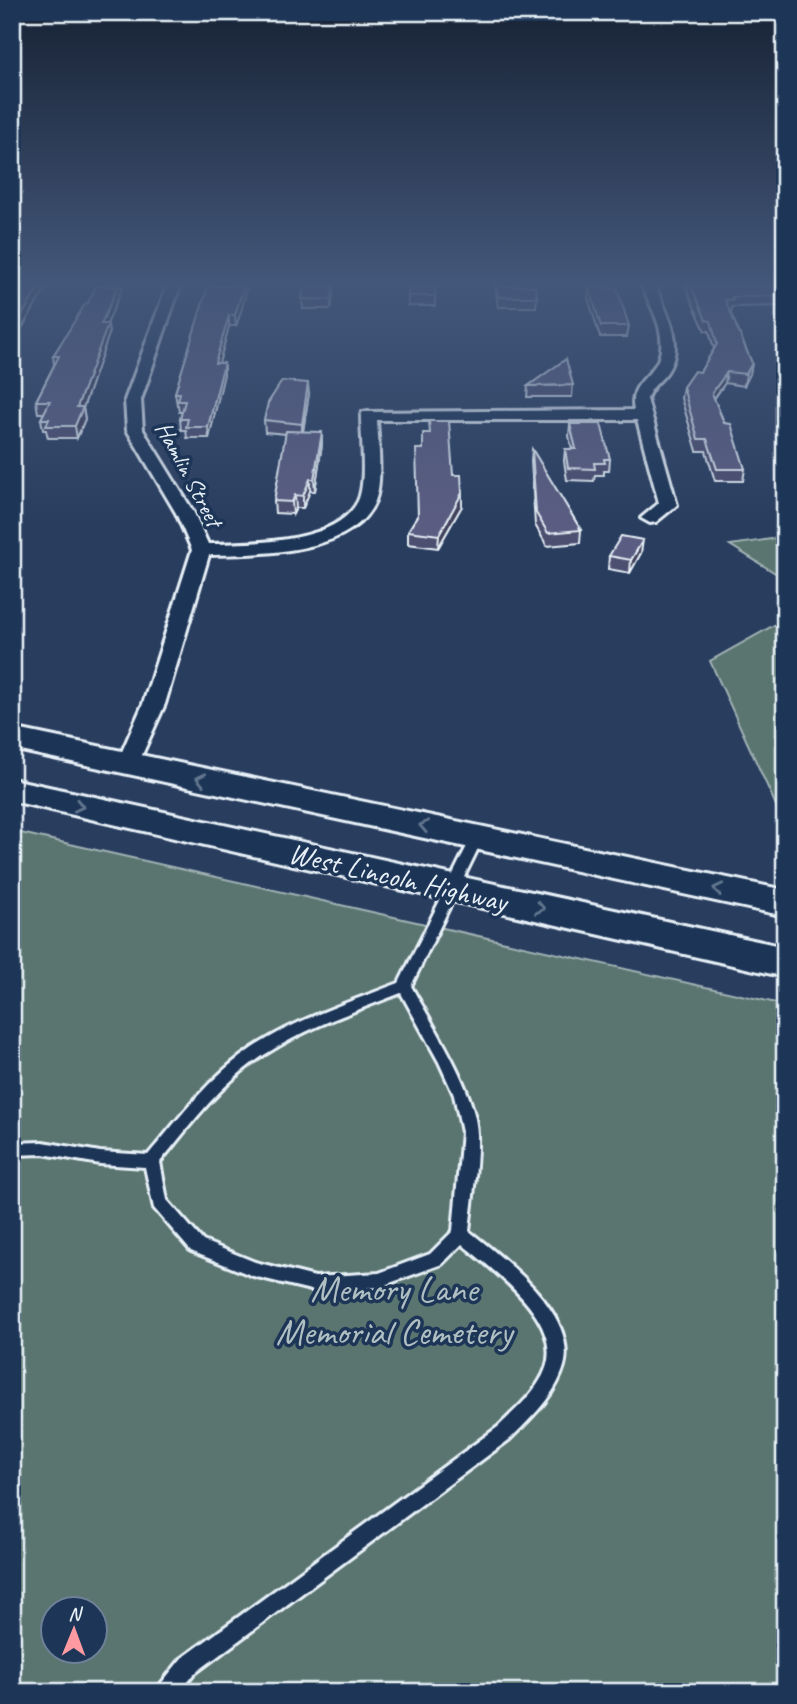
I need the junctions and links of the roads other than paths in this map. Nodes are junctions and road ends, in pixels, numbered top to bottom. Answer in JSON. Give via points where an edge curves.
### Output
{"nodes":[{"id":1,"x":146,"y":366,"type":"edge"},
{"id":2,"x":663,"y":366,"type":"edge"},
{"id":3,"x":645,"y":415,"type":"junction"},
{"id":4,"x":650,"y":518,"type":"dead end"},
{"id":5,"x":201,"y":550,"type":"junction"},
{"id":6,"x":12,"y":738,"type":"edge"},
{"id":7,"x":128,"y":763,"type":"junction"},
{"id":8,"x":12,"y":790,"type":"edge"},
{"id":9,"x":477,"y":838,"type":"junction"},
{"id":10,"x":454,"y":889,"type":"junction"},
{"id":11,"x":785,"y":903,"type":"edge"},
{"id":12,"x":785,"y":962,"type":"edge"},
{"id":13,"x":404,"y":986,"type":"junction"},
{"id":14,"x":12,"y":1149,"type":"edge"},
{"id":15,"x":152,"y":1161,"type":"junction"},
{"id":16,"x":461,"y":1234,"type":"junction"},
{"id":17,"x":167,"y":1692,"type":"edge"}],
"edges":[{"from":1,"to":5,"type":"street","name":"Hamlin Street","via":[[134,400],[135,430],[185,513]]},
{"from":2,"to":3,"type":"street","via":[[642,386],[639,399]]},
{"from":3,"to":4,"type":"street","via":[[668,505]]},
{"from":3,"to":5,"type":"street","via":[[369,415],[367,500],[349,523],[310,540]]},
{"from":5,"to":7,"type":"street","name":"Hamlin Street","via":[[154,704]]},
{"from":6,"to":7,"type":"main road","name":"West Lincoln Highway"},
{"from":9,"to":7,"type":"main road","name":"West Lincoln Highway","one_way":true},
{"from":8,"to":10,"type":"main road","name":"West Lincoln Highway","one_way":true},
{"from":9,"to":10,"type":"lane"},
{"from":11,"to":9,"type":"main road","name":"West Lincoln Highway","one_way":true},
{"from":10,"to":12,"type":"main road","name":"West Lincoln Highway","one_way":true},
{"from":10,"to":13,"type":"lane"},
{"from":13,"to":15,"type":"lane","via":[[261,1050],[223,1080]]},
{"from":13,"to":16,"type":"lane","via":[[461,1095],[470,1132]]},
{"from":14,"to":15,"type":"lane","via":[[43,1148]]},
{"from":15,"to":16,"type":"lane","via":[[160,1203],[197,1246],[253,1269],[316,1284],[379,1280],[436,1259]]},
{"from":16,"to":17,"type":"lane","via":[[520,1284],[551,1321],[558,1360],[538,1399],[504,1433],[188,1666]]}]}
